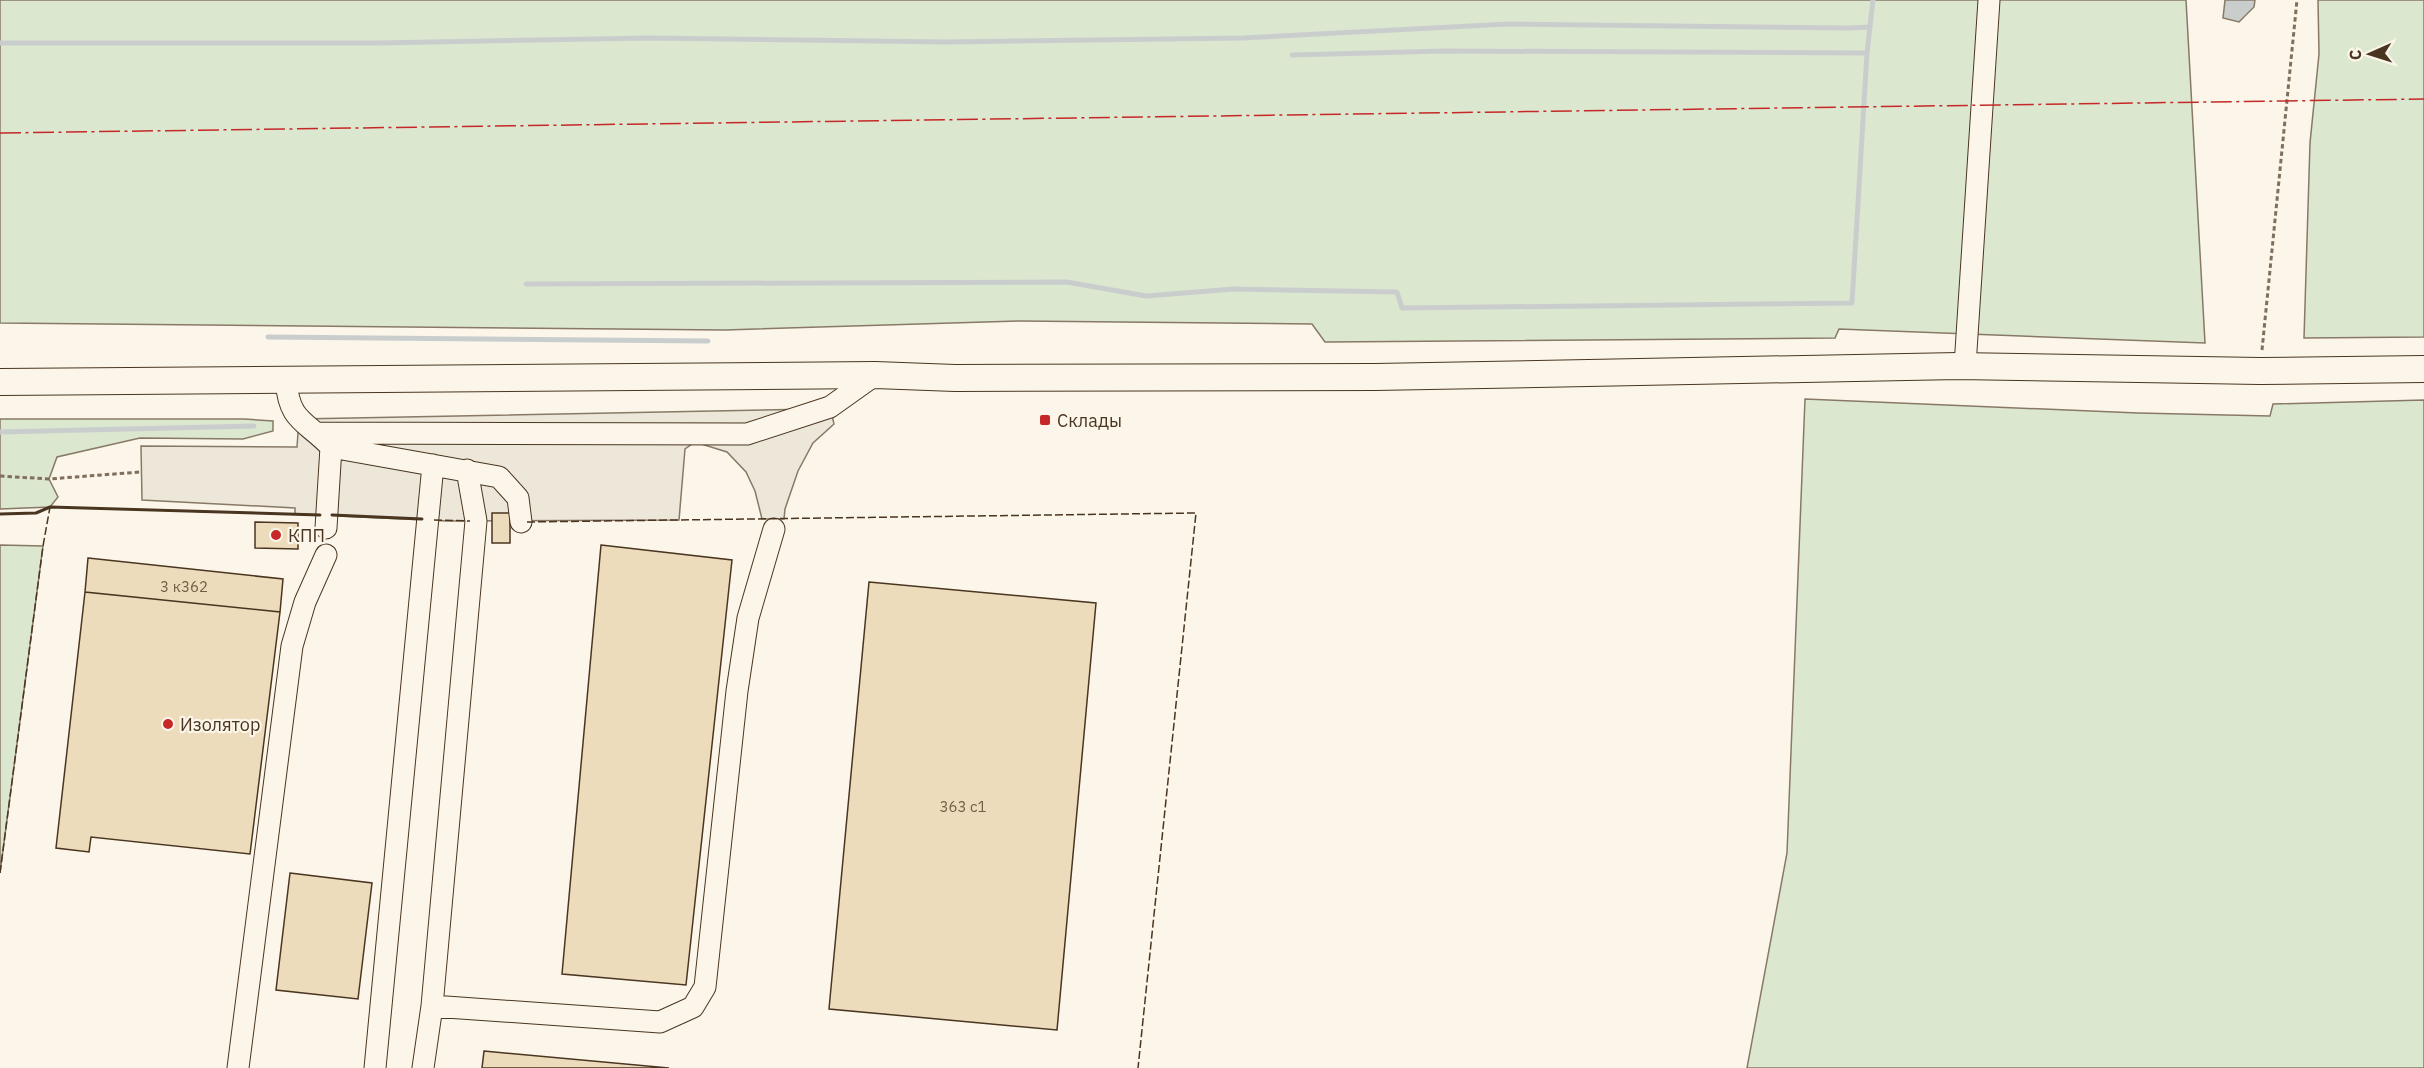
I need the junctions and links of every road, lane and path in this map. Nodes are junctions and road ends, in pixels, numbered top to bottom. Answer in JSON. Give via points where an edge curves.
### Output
{"nodes":[{"id":1,"x":1989,"y":0,"type":"edge"},
{"id":2,"x":2297,"y":0,"type":"edge"},
{"id":3,"x":1965,"y":366,"type":"junction"},
{"id":4,"x":2424,"y":369,"type":"edge"},
{"id":5,"x":2260,"y":371,"type":"junction"},
{"id":6,"x":875,"y":375,"type":"junction"},
{"id":7,"x":286,"y":380,"type":"junction"},
{"id":8,"x":0,"y":382,"type":"edge"},
{"id":9,"x":325,"y":440,"type":"junction"},
{"id":10,"x":433,"y":465,"type":"junction"},
{"id":11,"x":467,"y":470,"type":"junction"},
{"id":12,"x":140,"y":472,"type":"dead end"},
{"id":13,"x":0,"y":476,"type":"edge"},
{"id":14,"x":520,"y":522,"type":"dead end"},
{"id":15,"x":326,"y":528,"type":"dead end"},
{"id":16,"x":774,"y":529,"type":"dead end"},
{"id":17,"x":326,"y":555,"type":"dead end"},
{"id":18,"x":432,"y":1006,"type":"junction"},
{"id":19,"x":238,"y":1068,"type":"edge"},
{"id":20,"x":375,"y":1068,"type":"edge"},
{"id":21,"x":423,"y":1068,"type":"edge"}],
"edges":[{"from":1,"to":3,"type":"lane"},
{"from":2,"to":5,"type":"path"},
{"from":3,"to":5,"type":"main road"},
{"from":3,"to":6,"type":"main road","via":[[1375,377]]},
{"from":4,"to":5,"type":"main road"},
{"from":6,"to":7,"type":"main road"},
{"from":6,"to":9,"type":"lane","via":[[830,406],[747,434]]},
{"from":7,"to":8,"type":"main road"},
{"from":7,"to":9,"type":"lane","via":[[288,402],[299,419]]},
{"from":9,"to":10,"type":"lane"},
{"from":9,"to":15,"type":"lane"},
{"from":10,"to":11,"type":"lane"},
{"from":10,"to":20,"type":"lane"},
{"from":11,"to":14,"type":"lane","via":[[499,477],[518,498]]},
{"from":11,"to":18,"type":"lane","via":[[476,521]]},
{"from":12,"to":13,"type":"path","via":[[49,479]]},
{"from":16,"to":18,"type":"lane","via":[[748,618],[705,987],[693,1007],[660,1022]]},
{"from":17,"to":19,"type":"lane","via":[[305,602],[292,646]]},
{"from":18,"to":21,"type":"lane"}]}
